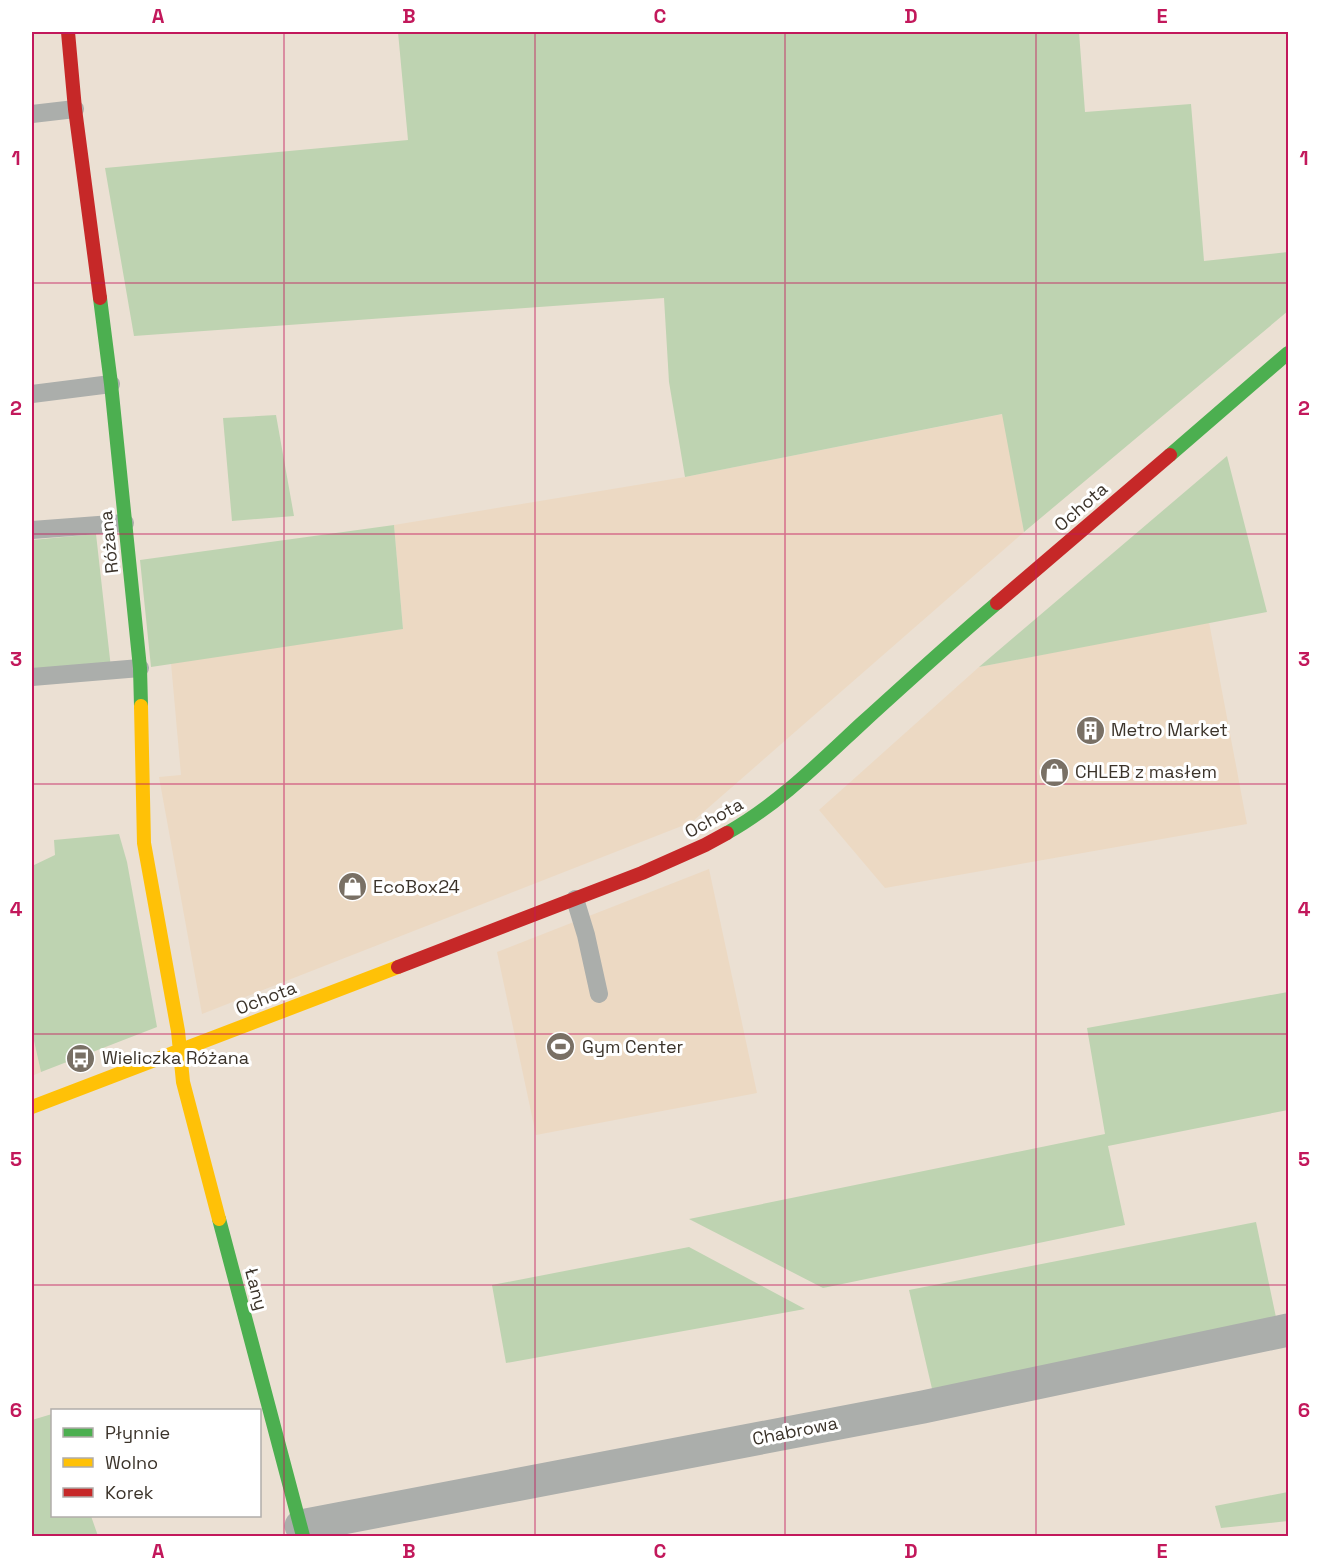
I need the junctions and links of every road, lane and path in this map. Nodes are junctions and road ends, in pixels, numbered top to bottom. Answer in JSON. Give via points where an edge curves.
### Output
{"nodes":[{"id":1,"x":68,"y":32,"type":"edge"},
{"id":2,"x":75,"y":109,"type":"junction"},
{"id":3,"x":32,"y":114,"type":"edge"},
{"id":4,"x":1288,"y":353,"type":"edge"},
{"id":5,"x":111,"y":384,"type":"junction"},
{"id":6,"x":32,"y":394,"type":"edge"},
{"id":7,"x":125,"y":522,"type":"junction"},
{"id":8,"x":32,"y":530,"type":"edge"},
{"id":9,"x":140,"y":668,"type":"junction"},
{"id":10,"x":32,"y":677,"type":"edge"},
{"id":11,"x":575,"y":899,"type":"junction"},
{"id":12,"x":599,"y":994,"type":"dead end"},
{"id":13,"x":181,"y":1049,"type":"junction"},
{"id":14,"x":32,"y":1107,"type":"edge"},
{"id":15,"x":1288,"y":1330,"type":"edge"},
{"id":16,"x":302,"y":1531,"type":"edge"}],
"edges":[{"from":1,"to":2,"type":"street","name":"Różana"},
{"from":2,"to":3,"type":"lane"},
{"from":2,"to":5,"type":"street","name":"Różana"},
{"from":4,"to":11,"type":"street","name":"Ochota","via":[[934,657],[801,780],[747,822],[671,861]]},
{"from":5,"to":6,"type":"lane"},
{"from":5,"to":7,"type":"street","name":"Różana"},
{"from":7,"to":8,"type":"lane"},
{"from":7,"to":9,"type":"street","name":"Różana"},
{"from":9,"to":10,"type":"lane"},
{"from":9,"to":13,"type":"street","name":"Różana","via":[[144,843]]},
{"from":11,"to":12,"type":"lane"},
{"from":11,"to":13,"type":"street","name":"Ochota"},
{"from":13,"to":14,"type":"street","name":"Ochota"},
{"from":13,"to":16,"type":"street","name":"Łany","via":[[183,1082]]},
{"from":15,"to":16,"type":"street","name":"Chabrowa"}]}
